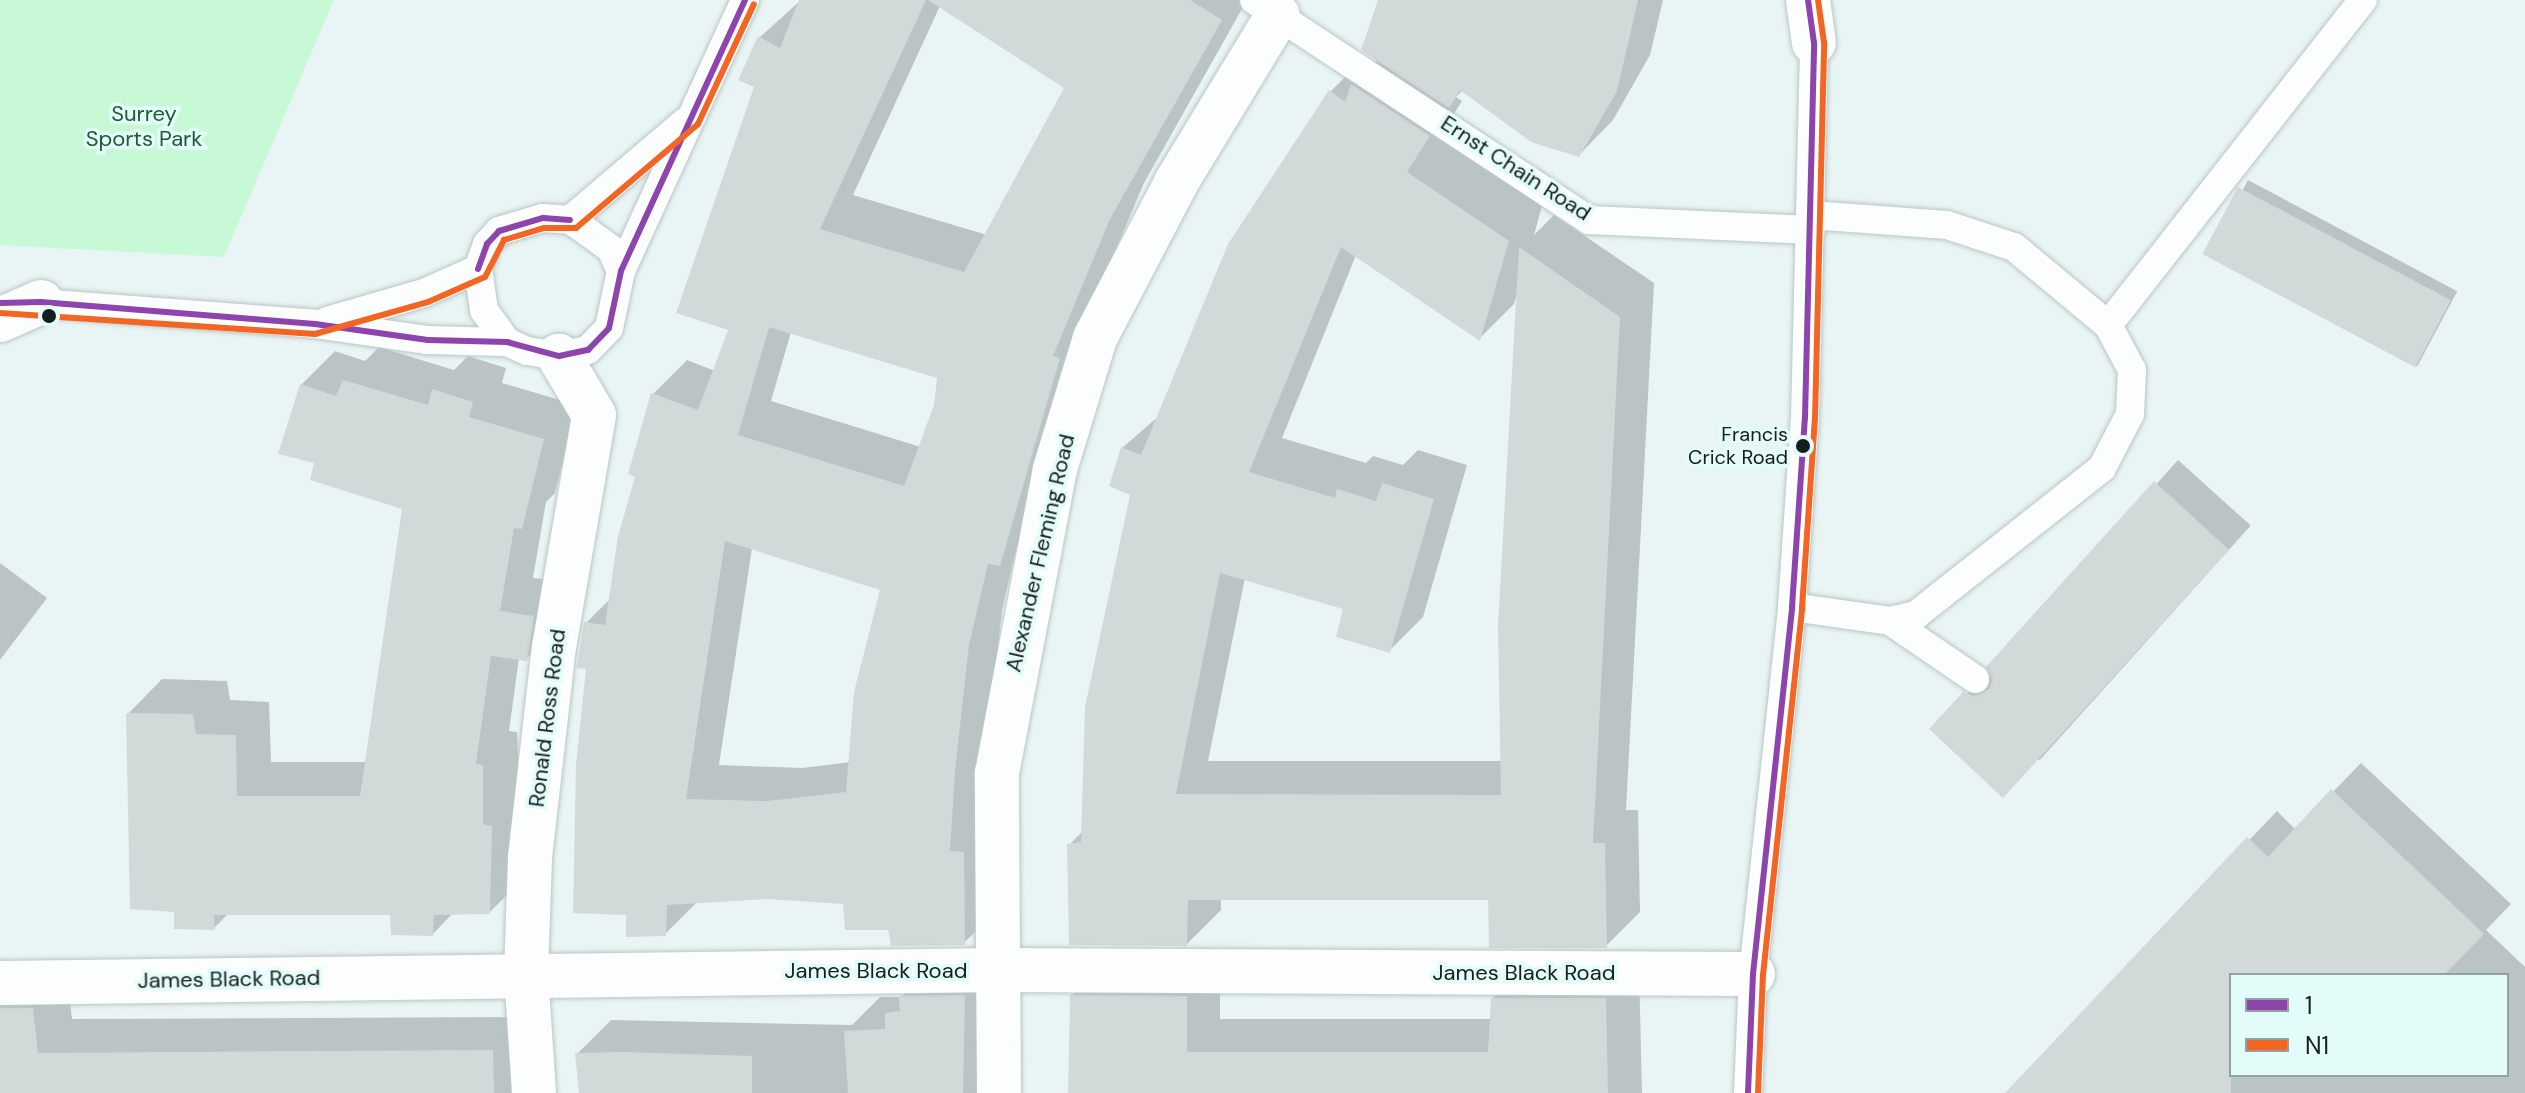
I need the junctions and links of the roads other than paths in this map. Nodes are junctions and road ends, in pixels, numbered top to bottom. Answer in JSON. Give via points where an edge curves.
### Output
{"nodes":[{"id":1,"x":745,"y":0,"type":"edge"},
{"id":2,"x":1808,"y":0,"type":"edge"},
{"id":3,"x":2363,"y":0,"type":"edge"},
{"id":4,"x":1266,"y":8,"type":"edge"},
{"id":5,"x":1814,"y":43,"type":"joint"},
{"id":6,"x":692,"y":116,"type":"junction"},
{"id":7,"x":570,"y":220,"type":"junction"},
{"id":8,"x":1811,"y":223,"type":"junction"},
{"id":9,"x":478,"y":269,"type":"junction"},
{"id":10,"x":621,"y":271,"type":"junction"},
{"id":11,"x":20,"y":303,"type":"edge"},
{"id":12,"x":0,"y":320,"type":"edge"},
{"id":13,"x":315,"y":324,"type":"junction"},
{"id":14,"x":2108,"y":325,"type":"junction"},
{"id":15,"x":507,"y":342,"type":"junction"},
{"id":16,"x":559,"y":356,"type":"junction"},
{"id":17,"x":1792,"y":607,"type":"junction"},
{"id":18,"x":1890,"y":621,"type":"junction"},
{"id":19,"x":1975,"y":679,"type":"dead end"},
{"id":20,"x":1000,"y":970,"type":"junction"},
{"id":21,"x":526,"y":973,"type":"junction"},
{"id":22,"x":1753,"y":974,"type":"junction"},
{"id":23,"x":0,"y":983,"type":"edge"},
{"id":24,"x":534,"y":1093,"type":"edge"},
{"id":25,"x":999,"y":1093,"type":"edge"},
{"id":26,"x":1748,"y":1093,"type":"edge"}],
"edges":[{"from":1,"to":6,"type":"lane"},
{"from":2,"to":5,"type":"street"},
{"from":3,"to":14,"type":"lane"},
{"from":4,"to":8,"type":"lane","name":"Ernst Chain Road","via":[[1589,220]]},
{"from":4,"to":20,"type":"street","name":"Alexander Fleming Road","via":[[1095,338],[1055,469],[997,773]]},
{"from":5,"to":8,"type":"lane"},
{"from":6,"to":7,"type":"lane"},
{"from":6,"to":10,"type":"lane"},
{"from":7,"to":9,"type":"lane","via":[[543,218],[499,231],[487,244]]},
{"from":7,"to":10,"type":"lane","via":[[611,249]]},
{"from":8,"to":14,"type":"lane","name":"Ernst Chain Road","via":[[1947,225],[2003,243]]},
{"from":8,"to":17,"type":"lane"},
{"from":9,"to":13,"type":"lane","via":[[424,293]]},
{"from":9,"to":15,"type":"lane","via":[[484,310]]},
{"from":10,"to":16,"type":"lane","via":[[609,328],[588,350]]},
{"from":11,"to":12,"type":"street"},
{"from":11,"to":13,"type":"lane"},
{"from":13,"to":15,"type":"lane","via":[[428,340]]},
{"from":14,"to":18,"type":"lane","via":[[2132,370],[2133,392],[2124,430],[2102,468],[1916,615]]},
{"from":15,"to":16,"type":"lane"},
{"from":16,"to":21,"type":"street","name":"Ronald Ross Road","via":[[594,415],[554,647],[530,857]]},
{"from":17,"to":18,"type":"lane"},
{"from":17,"to":22,"type":"lane"},
{"from":18,"to":19,"type":"lane"},
{"from":20,"to":21,"type":"street","name":"James Black Road"},
{"from":20,"to":22,"type":"street","name":"James Black Road"},
{"from":20,"to":25,"type":"street","name":"Alexander Fleming Road"},
{"from":21,"to":23,"type":"street","name":"James Black Road"},
{"from":21,"to":24,"type":"street","name":"Ronald Ross Road"},
{"from":22,"to":26,"type":"lane"}]}
